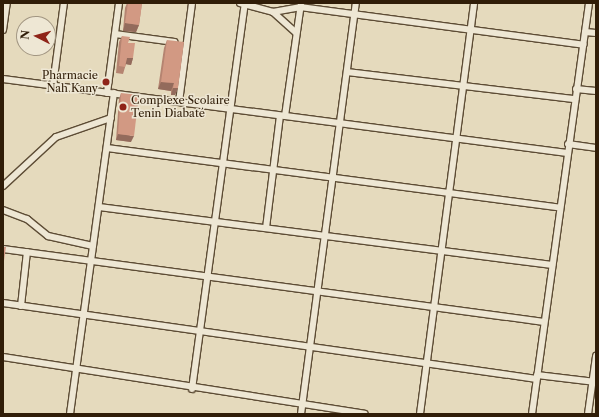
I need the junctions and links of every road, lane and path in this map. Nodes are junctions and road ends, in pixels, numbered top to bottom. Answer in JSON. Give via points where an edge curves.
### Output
{"nodes":[{"id":1,"x":7,"y":3,"type":"edge"},
{"id":2,"x":64,"y":3,"type":"edge"},
{"id":3,"x":118,"y":3,"type":"edge"},
{"id":4,"x":192,"y":3,"type":"edge"},
{"id":5,"x":356,"y":3,"type":"edge"},
{"id":6,"x":474,"y":3,"type":"edge"},
{"id":7,"x":589,"y":3,"type":"edge"},
{"id":8,"x":243,"y":4,"type":"edge"},
{"id":9,"x":300,"y":5,"type":"edge"},
{"id":10,"x":273,"y":12,"type":"junction"},
{"id":11,"x":355,"y":15,"type":"junction"},
{"id":12,"x":3,"y":30,"type":"edge"},
{"id":13,"x":470,"y":30,"type":"junction"},
{"id":14,"x":585,"y":32,"type":"junction"},
{"id":15,"x":596,"y":33,"type":"edge"},
{"id":16,"x":114,"y":34,"type":"junction"},
{"id":17,"x":296,"y":34,"type":"junction"},
{"id":18,"x":187,"y":44,"type":"junction"},
{"id":19,"x":583,"y":45,"type":"junction"},
{"id":20,"x":347,"y":72,"type":"junction"},
{"id":21,"x":3,"y":79,"type":"edge"},
{"id":22,"x":53,"y":86,"type":"junction"},
{"id":23,"x":463,"y":86,"type":"junction"},
{"id":24,"x":576,"y":89,"type":"junction"},
{"id":25,"x":596,"y":91,"type":"edge"},
{"id":26,"x":107,"y":93,"type":"junction"},
{"id":27,"x":114,"y":94,"type":"junction"},
{"id":28,"x":575,"y":99,"type":"junction"},
{"id":29,"x":179,"y":102,"type":"junction"},
{"id":30,"x":230,"y":109,"type":"junction"},
{"id":31,"x":282,"y":116,"type":"junction"},
{"id":32,"x":111,"y":118,"type":"junction"},
{"id":33,"x":340,"y":124,"type":"junction"},
{"id":34,"x":456,"y":139,"type":"junction"},
{"id":35,"x":568,"y":144,"type":"junction"},
{"id":36,"x":107,"y":148,"type":"junction"},
{"id":37,"x":596,"y":148,"type":"edge"},
{"id":38,"x":567,"y":153,"type":"junction"},
{"id":39,"x":223,"y":163,"type":"junction"},
{"id":40,"x":273,"y":170,"type":"junction"},
{"id":41,"x":333,"y":178,"type":"junction"},
{"id":42,"x":3,"y":186,"type":"edge"},
{"id":43,"x":448,"y":193,"type":"junction"},
{"id":44,"x":99,"y":207,"type":"junction"},
{"id":45,"x":560,"y":208,"type":"junction"},
{"id":46,"x":3,"y":210,"type":"edge"},
{"id":47,"x":215,"y":222,"type":"junction"},
{"id":48,"x":266,"y":228,"type":"junction"},
{"id":49,"x":325,"y":236,"type":"junction"},
{"id":50,"x":93,"y":246,"type":"junction"},
{"id":51,"x":3,"y":249,"type":"edge"},
{"id":52,"x":441,"y":251,"type":"junction"},
{"id":53,"x":27,"y":252,"type":"junction"},
{"id":54,"x":91,"y":261,"type":"junction"},
{"id":55,"x":552,"y":265,"type":"junction"},
{"id":56,"x":208,"y":277,"type":"junction"},
{"id":57,"x":318,"y":292,"type":"junction"},
{"id":58,"x":3,"y":303,"type":"edge"},
{"id":59,"x":22,"y":306,"type":"junction"},
{"id":60,"x":434,"y":307,"type":"junction"},
{"id":61,"x":84,"y":315,"type":"junction"},
{"id":62,"x":544,"y":322,"type":"junction"},
{"id":63,"x":200,"y":331,"type":"junction"},
{"id":64,"x":310,"y":347,"type":"junction"},
{"id":65,"x":596,"y":356,"type":"edge"},
{"id":66,"x":3,"y":357,"type":"edge"},
{"id":67,"x":426,"y":363,"type":"junction"},
{"id":68,"x":77,"y":368,"type":"junction"},
{"id":69,"x":537,"y":377,"type":"junction"},
{"id":70,"x":594,"y":382,"type":"edge"},
{"id":71,"x":192,"y":389,"type":"junction"},
{"id":72,"x":302,"y":405,"type":"junction"},
{"id":73,"x":70,"y":414,"type":"edge"},
{"id":74,"x":301,"y":414,"type":"edge"},
{"id":75,"x":365,"y":414,"type":"edge"},
{"id":76,"x":420,"y":414,"type":"edge"},
{"id":77,"x":532,"y":414,"type":"edge"},
{"id":78,"x":588,"y":414,"type":"edge"}],
"edges":[{"from":1,"to":12,"type":"street"},
{"from":2,"to":22,"type":"street"},
{"from":3,"to":16,"type":"street"},
{"from":4,"to":18,"type":"street"},
{"from":5,"to":11,"type":"street"},
{"from":6,"to":13,"type":"street"},
{"from":7,"to":14,"type":"street"},
{"from":8,"to":10,"type":"street"},
{"from":8,"to":30,"type":"street"},
{"from":9,"to":10,"type":"street"},
{"from":9,"to":11,"type":"street"},
{"from":9,"to":17,"type":"street"},
{"from":10,"to":17,"type":"street"},
{"from":11,"to":13,"type":"street"},
{"from":11,"to":20,"type":"street"},
{"from":13,"to":19,"type":"street"},
{"from":13,"to":23,"type":"street"},
{"from":14,"to":15,"type":"street"},
{"from":14,"to":19,"type":"street"},
{"from":16,"to":18,"type":"street"},
{"from":16,"to":26,"type":"street"},
{"from":17,"to":31,"type":"street"},
{"from":18,"to":29,"type":"street"},
{"from":19,"to":24,"type":"street"},
{"from":20,"to":23,"type":"street"},
{"from":20,"to":33,"type":"street"},
{"from":21,"to":22,"type":"street"},
{"from":22,"to":26,"type":"street"},
{"from":23,"to":28,"type":"street"},
{"from":23,"to":34,"type":"street"},
{"from":24,"to":25,"type":"street"},
{"from":24,"to":28,"type":"street"},
{"from":26,"to":27,"type":"street"},
{"from":27,"to":29,"type":"street"},
{"from":27,"to":32,"type":"street"},
{"from":28,"to":35,"type":"street"},
{"from":29,"to":30,"type":"street"},
{"from":30,"to":31,"type":"street"},
{"from":30,"to":39,"type":"street"},
{"from":31,"to":33,"type":"street"},
{"from":31,"to":40,"type":"street"},
{"from":32,"to":36,"type":"street"},
{"from":32,"to":42,"type":"street","via":[[56,137]]},
{"from":33,"to":34,"type":"street"},
{"from":33,"to":41,"type":"street"},
{"from":34,"to":38,"type":"street"},
{"from":34,"to":43,"type":"street"},
{"from":35,"to":37,"type":"street"},
{"from":35,"to":38,"type":"street"},
{"from":36,"to":39,"type":"street"},
{"from":36,"to":44,"type":"street"},
{"from":38,"to":45,"type":"street"},
{"from":39,"to":40,"type":"street"},
{"from":39,"to":47,"type":"street"},
{"from":40,"to":41,"type":"street"},
{"from":40,"to":48,"type":"street"},
{"from":41,"to":43,"type":"street"},
{"from":41,"to":49,"type":"street"},
{"from":43,"to":45,"type":"street"},
{"from":43,"to":52,"type":"street"},
{"from":44,"to":47,"type":"street"},
{"from":44,"to":50,"type":"street"},
{"from":45,"to":55,"type":"street"},
{"from":46,"to":50,"type":"street","via":[[27,219],[48,236]]},
{"from":47,"to":48,"type":"street"},
{"from":47,"to":56,"type":"street"},
{"from":48,"to":49,"type":"street"},
{"from":49,"to":52,"type":"street"},
{"from":49,"to":57,"type":"street"},
{"from":50,"to":54,"type":"street"},
{"from":51,"to":53,"type":"street"},
{"from":52,"to":55,"type":"street"},
{"from":52,"to":60,"type":"street"},
{"from":53,"to":54,"type":"street"},
{"from":53,"to":59,"type":"street"},
{"from":54,"to":56,"type":"street"},
{"from":54,"to":61,"type":"street"},
{"from":55,"to":62,"type":"street"},
{"from":56,"to":57,"type":"street"},
{"from":56,"to":63,"type":"street"},
{"from":57,"to":60,"type":"street"},
{"from":57,"to":64,"type":"street"},
{"from":58,"to":59,"type":"street"},
{"from":59,"to":61,"type":"street"},
{"from":60,"to":62,"type":"street"},
{"from":60,"to":67,"type":"street"},
{"from":61,"to":63,"type":"street"},
{"from":61,"to":68,"type":"street"},
{"from":62,"to":69,"type":"street"},
{"from":63,"to":64,"type":"street"},
{"from":63,"to":71,"type":"street"},
{"from":64,"to":67,"type":"street"},
{"from":64,"to":72,"type":"street"},
{"from":65,"to":70,"type":"street"},
{"from":66,"to":68,"type":"street"},
{"from":67,"to":69,"type":"street"},
{"from":67,"to":76,"type":"street"},
{"from":68,"to":71,"type":"street"},
{"from":68,"to":73,"type":"street"},
{"from":69,"to":70,"type":"street"},
{"from":69,"to":77,"type":"street"},
{"from":70,"to":78,"type":"street"},
{"from":71,"to":72,"type":"street"},
{"from":72,"to":74,"type":"street"},
{"from":72,"to":75,"type":"street"}]}
